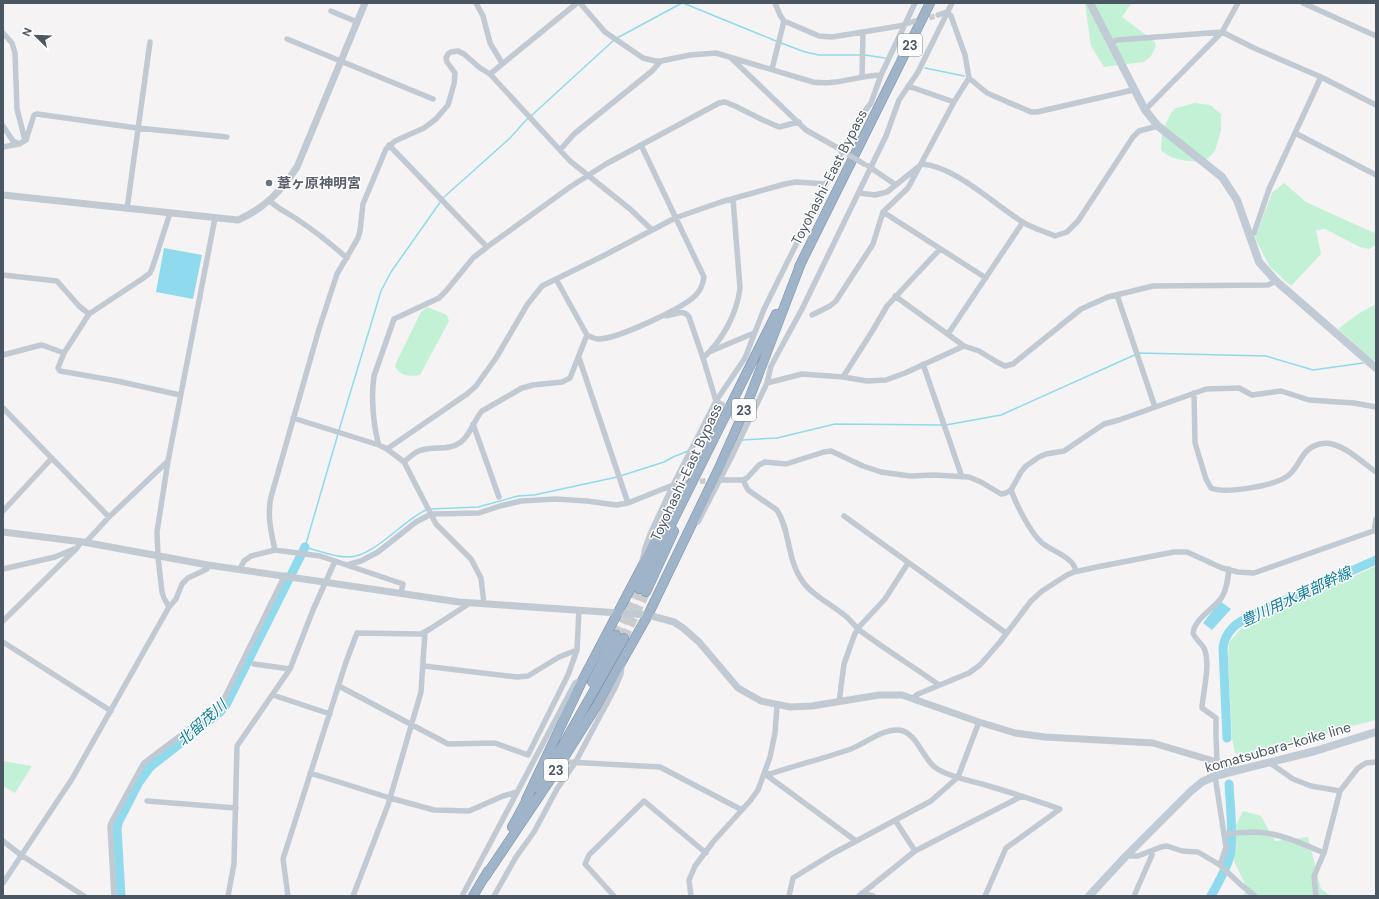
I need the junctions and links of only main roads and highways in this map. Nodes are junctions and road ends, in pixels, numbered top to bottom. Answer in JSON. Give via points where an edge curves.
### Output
{"nodes":[{"id":1,"x":930,"y":3,"type":"edge"},
{"id":2,"x":1090,"y":3,"type":"edge"},
{"id":3,"x":802,"y":263,"type":"junction"},
{"id":4,"x":752,"y":363,"type":"junction"},
{"id":5,"x":1375,"y":366,"type":"edge"},
{"id":6,"x":716,"y":434,"type":"junction"},
{"id":7,"x":1376,"y":732,"type":"edge"},
{"id":8,"x":526,"y":800,"type":"junction"},
{"id":9,"x":506,"y":839,"type":"junction"},
{"id":10,"x":485,"y":877,"type":"junction"},
{"id":11,"x":473,"y":896,"type":"edge"},
{"id":12,"x":1089,"y":896,"type":"edge"}],
"edges":[{"from":1,"to":3,"type":"highway","name":"Toyohashi-East Bypass","number":"23"},
{"from":2,"to":5,"type":"main road","via":[[1145,110],[1158,126],[1222,177],[1237,200],[1259,262],[1276,281]]},
{"from":3,"to":4,"type":"highway","name":"Toyohashi-East Bypass","number":"23"},
{"from":3,"to":10,"type":"highway","number":"23","via":[[746,407],[648,615],[596,707]]},
{"from":4,"to":6,"type":"highway","name":"Toyohashi-East Bypass","number":"23"},
{"from":4,"to":6,"type":"highway","name":"Toyohashi-East Bypass","number":"23","via":[[642,591]]},
{"from":6,"to":8,"type":"highway","number":"23","via":[[709,442],[617,613]]},
{"from":7,"to":12,"type":"main road","name":"komatsubara-koike line","via":[[1315,751],[1215,776],[1202,782]]},
{"from":8,"to":9,"type":"highway","number":"23"},
{"from":8,"to":9,"type":"highway","number":"23","via":[[620,637],[564,743]]},
{"from":9,"to":10,"type":"highway","number":"23"},
{"from":10,"to":11,"type":"highway","number":"23"}]}
